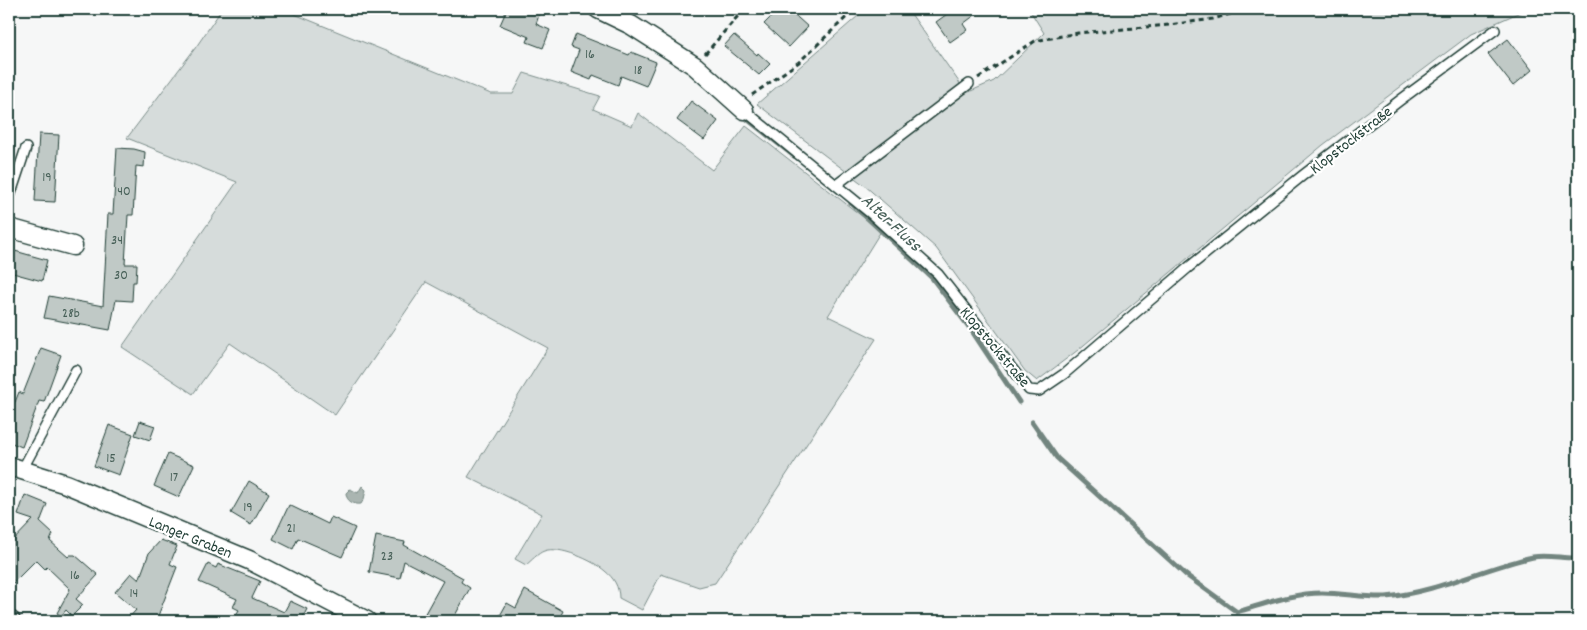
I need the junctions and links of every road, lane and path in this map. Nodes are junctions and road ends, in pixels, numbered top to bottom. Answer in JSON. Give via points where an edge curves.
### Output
{"nodes":[{"id":1,"x":598,"y":9,"type":"edge"},
{"id":2,"x":744,"y":9,"type":"edge"},
{"id":3,"x":855,"y":9,"type":"edge"},
{"id":4,"x":1248,"y":9,"type":"edge"},
{"id":5,"x":1495,"y":30,"type":"dead end"},
{"id":6,"x":694,"y":66,"type":"junction"},
{"id":7,"x":969,"y":84,"type":"joint"},
{"id":8,"x":742,"y":108,"type":"junction"},
{"id":9,"x":26,"y":148,"type":"dead end"},
{"id":10,"x":836,"y":184,"type":"junction"},
{"id":11,"x":9,"y":199,"type":"edge"},
{"id":12,"x":9,"y":228,"type":"edge"},
{"id":13,"x":73,"y":246,"type":"dead end"},
{"id":14,"x":76,"y":370,"type":"dead end"},
{"id":15,"x":15,"y":468,"type":"edge"},
{"id":16,"x":367,"y":621,"type":"edge"}],
"edges":[{"from":1,"to":6,"type":"street","name":"Klopstockstraße"},
{"from":2,"to":6,"type":"path"},
{"from":3,"to":8,"type":"path","via":[[799,62]]},
{"from":4,"to":7,"type":"path","via":[[1213,19],[1078,33],[1035,41]]},
{"from":5,"to":10,"type":"lane","name":"Klopstockstraße","via":[[1302,176],[1040,391],[1029,390],[938,274]]},
{"from":6,"to":8,"type":"street","name":"Klopstockstraße"},
{"from":7,"to":10,"type":"lane"},
{"from":8,"to":10,"type":"lane","name":"Klopstockstraße"},
{"from":9,"to":11,"type":"lane"},
{"from":12,"to":13,"type":"street"},
{"from":14,"to":15,"type":"lane"},
{"from":15,"to":16,"type":"street","name":"Langer Graben","via":[[66,484],[249,560]]}]}
